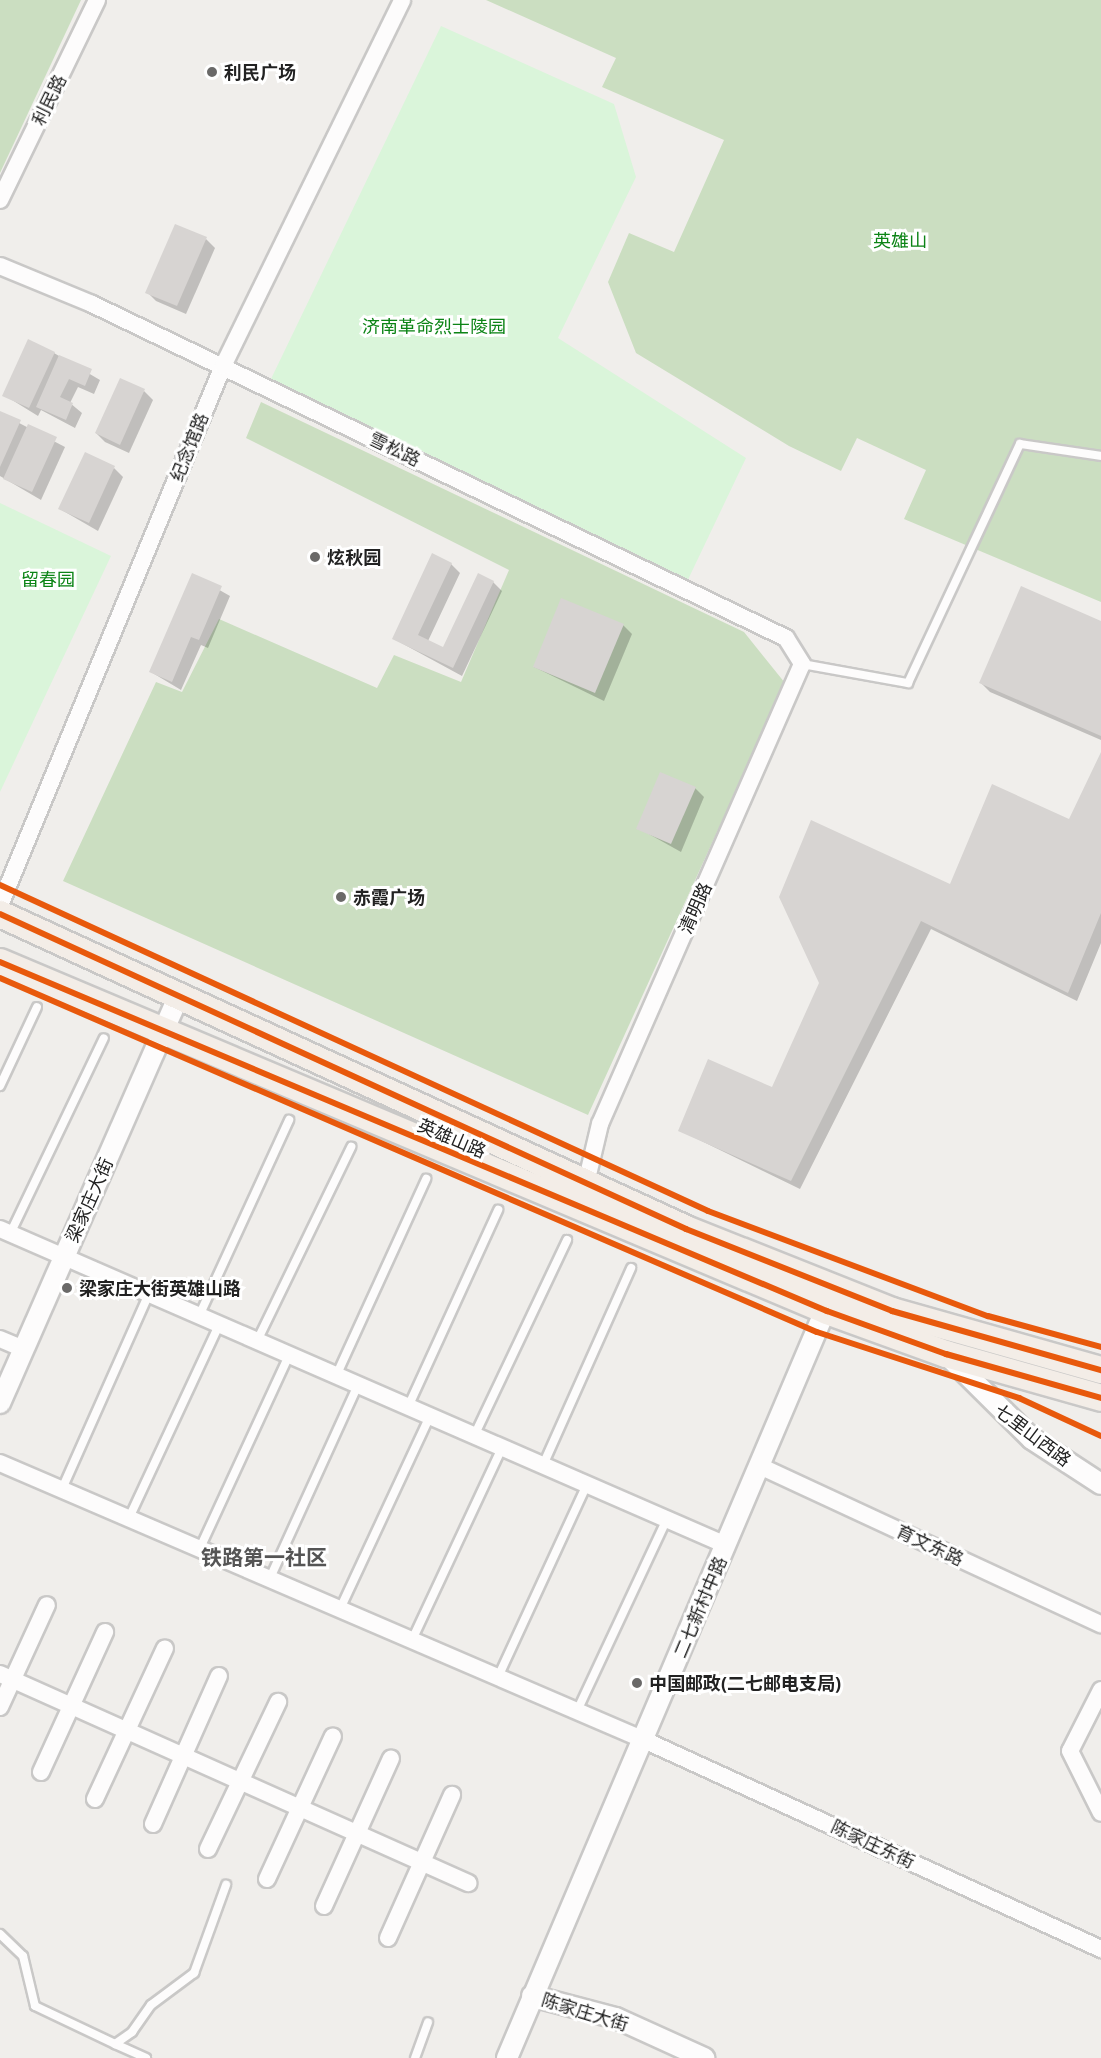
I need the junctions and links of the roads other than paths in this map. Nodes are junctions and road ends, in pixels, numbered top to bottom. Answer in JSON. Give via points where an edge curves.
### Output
{"nodes":[{"id":1,"x":97,"y":0,"type":"edge"},
{"id":2,"x":402,"y":0,"type":"edge"},
{"id":3,"x":0,"y":200,"type":"edge"},
{"id":4,"x":0,"y":266,"type":"edge"},
{"id":5,"x":223,"y":366,"type":"junction"},
{"id":6,"x":1101,"y":456,"type":"edge"},
{"id":7,"x":801,"y":664,"type":"junction"},
{"id":8,"x":0,"y":905,"type":"edge"},
{"id":9,"x":0,"y":914,"type":"edge"},
{"id":10,"x":0,"y":962,"type":"edge"},
{"id":11,"x":179,"y":996,"type":"junction"},
{"id":12,"x":37,"y":1007,"type":"dead end"},
{"id":13,"x":163,"y":1033,"type":"junction"},
{"id":14,"x":104,"y":1038,"type":"dead end"},
{"id":15,"x":0,"y":1086,"type":"edge"},
{"id":16,"x":289,"y":1120,"type":"dead end"},
{"id":17,"x":351,"y":1147,"type":"dead end"},
{"id":18,"x":426,"y":1179,"type":"dead end"},
{"id":19,"x":586,"y":1183,"type":"junction"},
{"id":20,"x":498,"y":1210,"type":"dead end"},
{"id":21,"x":5,"y":1231,"type":"edge"},
{"id":22,"x":567,"y":1240,"type":"dead end"},
{"id":23,"x":64,"y":1257,"type":"junction"},
{"id":24,"x":631,"y":1268,"type":"dead end"},
{"id":25,"x":149,"y":1294,"type":"junction"},
{"id":26,"x":830,"y":1299,"type":"junction"},
{"id":27,"x":199,"y":1316,"type":"junction"},
{"id":28,"x":219,"y":1325,"type":"junction"},
{"id":29,"x":0,"y":1339,"type":"edge"},
{"id":30,"x":257,"y":1341,"type":"junction"},
{"id":31,"x":24,"y":1349,"type":"junction"},
{"id":32,"x":945,"y":1354,"type":"junction"},
{"id":33,"x":289,"y":1355,"type":"junction"},
{"id":34,"x":1101,"y":1370,"type":"edge"},
{"id":35,"x":336,"y":1376,"type":"junction"},
{"id":36,"x":358,"y":1385,"type":"junction"},
{"id":37,"x":1101,"y":1398,"type":"edge"},
{"id":38,"x":0,"y":1403,"type":"edge"},
{"id":39,"x":408,"y":1407,"type":"junction"},
{"id":40,"x":430,"y":1416,"type":"junction"},
{"id":41,"x":474,"y":1436,"type":"junction"},
{"id":42,"x":502,"y":1448,"type":"junction"},
{"id":43,"x":0,"y":1463,"type":"edge"},
{"id":44,"x":543,"y":1465,"type":"junction"},
{"id":45,"x":760,"y":1466,"type":"junction"},
{"id":46,"x":587,"y":1484,"type":"junction"},
{"id":47,"x":1101,"y":1484,"type":"edge"},
{"id":48,"x":62,"y":1489,"type":"junction"},
{"id":49,"x":129,"y":1518,"type":"junction"},
{"id":50,"x":667,"y":1520,"type":"junction"},
{"id":51,"x":726,"y":1545,"type":"junction"},
{"id":52,"x":200,"y":1548,"type":"junction"},
{"id":53,"x":270,"y":1578,"type":"junction"},
{"id":54,"x":47,"y":1605,"type":"dead end"},
{"id":55,"x":340,"y":1608,"type":"junction"},
{"id":56,"x":1101,"y":1624,"type":"edge"},
{"id":57,"x":105,"y":1632,"type":"dead end"},
{"id":58,"x":412,"y":1640,"type":"junction"},
{"id":59,"x":165,"y":1648,"type":"dead end"},
{"id":60,"x":219,"y":1676,"type":"dead end"},
{"id":61,"x":6,"y":1677,"type":"edge"},
{"id":62,"x":498,"y":1677,"type":"junction"},
{"id":63,"x":1101,"y":1690,"type":"edge"},
{"id":64,"x":278,"y":1702,"type":"dead end"},
{"id":65,"x":70,"y":1706,"type":"junction"},
{"id":66,"x":0,"y":1707,"type":"edge"},
{"id":67,"x":578,"y":1711,"type":"junction"},
{"id":68,"x":124,"y":1730,"type":"junction"},
{"id":69,"x":333,"y":1736,"type":"dead end"},
{"id":70,"x":644,"y":1740,"type":"junction"},
{"id":71,"x":184,"y":1756,"type":"junction"},
{"id":72,"x":391,"y":1758,"type":"dead end"},
{"id":73,"x":41,"y":1772,"type":"dead end"},
{"id":74,"x":240,"y":1781,"type":"junction"},
{"id":75,"x":452,"y":1795,"type":"dead end"},
{"id":76,"x":95,"y":1799,"type":"dead end"},
{"id":77,"x":300,"y":1808,"type":"junction"},
{"id":78,"x":1101,"y":1813,"type":"edge"},
{"id":79,"x":153,"y":1824,"type":"dead end"},
{"id":80,"x":357,"y":1834,"type":"junction"},
{"id":81,"x":208,"y":1849,"type":"dead end"},
{"id":82,"x":421,"y":1862,"type":"junction"},
{"id":83,"x":267,"y":1879,"type":"dead end"},
{"id":84,"x":468,"y":1883,"type":"dead end"},
{"id":85,"x":226,"y":1885,"type":"dead end"},
{"id":86,"x":324,"y":1906,"type":"dead end"},
{"id":87,"x":0,"y":1935,"type":"edge"},
{"id":88,"x":388,"y":1938,"type":"dead end"},
{"id":89,"x":1101,"y":1949,"type":"edge"},
{"id":90,"x":532,"y":1996,"type":"junction"},
{"id":91,"x":428,"y":2022,"type":"dead end"},
{"id":92,"x":115,"y":2044,"type":"junction"},
{"id":93,"x":146,"y":2058,"type":"edge"},
{"id":94,"x":415,"y":2058,"type":"edge"},
{"id":95,"x":507,"y":2058,"type":"edge"},
{"id":96,"x":704,"y":2058,"type":"edge"}],
"edges":[{"from":1,"to":3,"type":"street","name":"利民路"},
{"from":2,"to":5,"type":"street","name":"纪念馆路"},
{"from":4,"to":5,"type":"street","name":"雪松路"},
{"from":5,"to":7,"type":"street","name":"雪松路","via":[[786,638]]},
{"from":5,"to":8,"type":"street","name":"纪念馆路"},
{"from":6,"to":7,"type":"lane","via":[[1020,444],[908,683]]},
{"from":7,"to":19,"type":"street","name":"清明路","via":[[600,1124]]},
{"from":9,"to":11,"type":"main road","name":"英雄山路"},
{"from":10,"to":13,"type":"main road","name":"英雄山路"},
{"from":11,"to":13,"type":"street","name":"梁家庄大街"},
{"from":11,"to":19,"type":"main road","name":"英雄山路"},
{"from":12,"to":15,"type":"lane"},
{"from":13,"to":23,"type":"street","name":"梁家庄大街"},
{"from":13,"to":26,"type":"main road","name":"英雄山路"},
{"from":14,"to":21,"type":"lane"},
{"from":16,"to":27,"type":"lane"},
{"from":17,"to":30,"type":"lane"},
{"from":18,"to":35,"type":"lane"},
{"from":19,"to":26,"type":"main road","name":"英雄山路"},
{"from":20,"to":39,"type":"lane"},
{"from":21,"to":23,"type":"street"},
{"from":22,"to":41,"type":"lane"},
{"from":23,"to":25,"type":"street"},
{"from":23,"to":31,"type":"street","name":"梁家庄大街"},
{"from":24,"to":44,"type":"lane"},
{"from":25,"to":27,"type":"street"},
{"from":25,"to":48,"type":"lane"},
{"from":26,"to":32,"type":"main road","name":"英雄山路"},
{"from":26,"to":34,"type":"main road","name":"英雄山路","via":[[892,1311]]},
{"from":26,"to":45,"type":"street","name":"二七新村中路"},
{"from":27,"to":28,"type":"street"},
{"from":28,"to":30,"type":"street"},
{"from":28,"to":49,"type":"lane"},
{"from":29,"to":31,"type":"street"},
{"from":30,"to":33,"type":"street"},
{"from":31,"to":38,"type":"street","name":"梁家庄大街"},
{"from":32,"to":37,"type":"main road","name":"英雄山路"},
{"from":32,"to":47,"type":"street","name":"七里山西路","via":[[1032,1439]]},
{"from":33,"to":35,"type":"street"},
{"from":33,"to":52,"type":"lane"},
{"from":35,"to":36,"type":"street"},
{"from":36,"to":39,"type":"street"},
{"from":36,"to":53,"type":"lane"},
{"from":39,"to":40,"type":"street"},
{"from":40,"to":41,"type":"street"},
{"from":40,"to":55,"type":"lane"},
{"from":41,"to":42,"type":"street"},
{"from":42,"to":44,"type":"street"},
{"from":42,"to":58,"type":"lane"},
{"from":43,"to":48,"type":"street","name":"陈家庄东街"},
{"from":44,"to":46,"type":"street"},
{"from":45,"to":51,"type":"street","name":"二七新村中路"},
{"from":45,"to":56,"type":"street","name":"育文东路"},
{"from":46,"to":50,"type":"street"},
{"from":46,"to":62,"type":"lane"},
{"from":48,"to":49,"type":"street","name":"陈家庄东街"},
{"from":49,"to":52,"type":"street","name":"陈家庄东街"},
{"from":50,"to":51,"type":"street"},
{"from":50,"to":67,"type":"lane"},
{"from":51,"to":70,"type":"street","name":"二七新村中路"},
{"from":52,"to":53,"type":"street","name":"陈家庄东街"},
{"from":53,"to":55,"type":"street","name":"陈家庄东街"},
{"from":54,"to":61,"type":"street"},
{"from":55,"to":58,"type":"street","name":"陈家庄东街"},
{"from":57,"to":65,"type":"street"},
{"from":58,"to":62,"type":"street","name":"陈家庄东街"},
{"from":59,"to":68,"type":"street"},
{"from":60,"to":71,"type":"street"},
{"from":61,"to":65,"type":"street"},
{"from":61,"to":66,"type":"street"},
{"from":62,"to":67,"type":"street","name":"陈家庄东街"},
{"from":63,"to":78,"type":"street","via":[[1070,1751]]},
{"from":64,"to":74,"type":"street"},
{"from":65,"to":68,"type":"street"},
{"from":65,"to":73,"type":"street"},
{"from":67,"to":70,"type":"street","name":"陈家庄东街"},
{"from":68,"to":71,"type":"street"},
{"from":68,"to":76,"type":"street"},
{"from":69,"to":77,"type":"street"},
{"from":70,"to":89,"type":"street","name":"陈家庄东街"},
{"from":70,"to":90,"type":"street","name":"二七新村中路"},
{"from":71,"to":74,"type":"street"},
{"from":71,"to":79,"type":"street"},
{"from":72,"to":80,"type":"street"},
{"from":74,"to":77,"type":"street"},
{"from":74,"to":81,"type":"street"},
{"from":75,"to":82,"type":"street"},
{"from":77,"to":80,"type":"street"},
{"from":77,"to":83,"type":"street"},
{"from":80,"to":82,"type":"street"},
{"from":80,"to":86,"type":"street"},
{"from":82,"to":84,"type":"street"},
{"from":82,"to":88,"type":"street"},
{"from":85,"to":92,"type":"lane","via":[[194,1973],[152,2005],[132,2032]]},
{"from":87,"to":92,"type":"lane","via":[[23,1956],[35,2006]]},
{"from":90,"to":95,"type":"street","name":"二七新村中路"},
{"from":90,"to":96,"type":"street","name":"陈家庄大街","via":[[616,2018]]},
{"from":91,"to":94,"type":"lane"},
{"from":92,"to":93,"type":"lane"}]}
